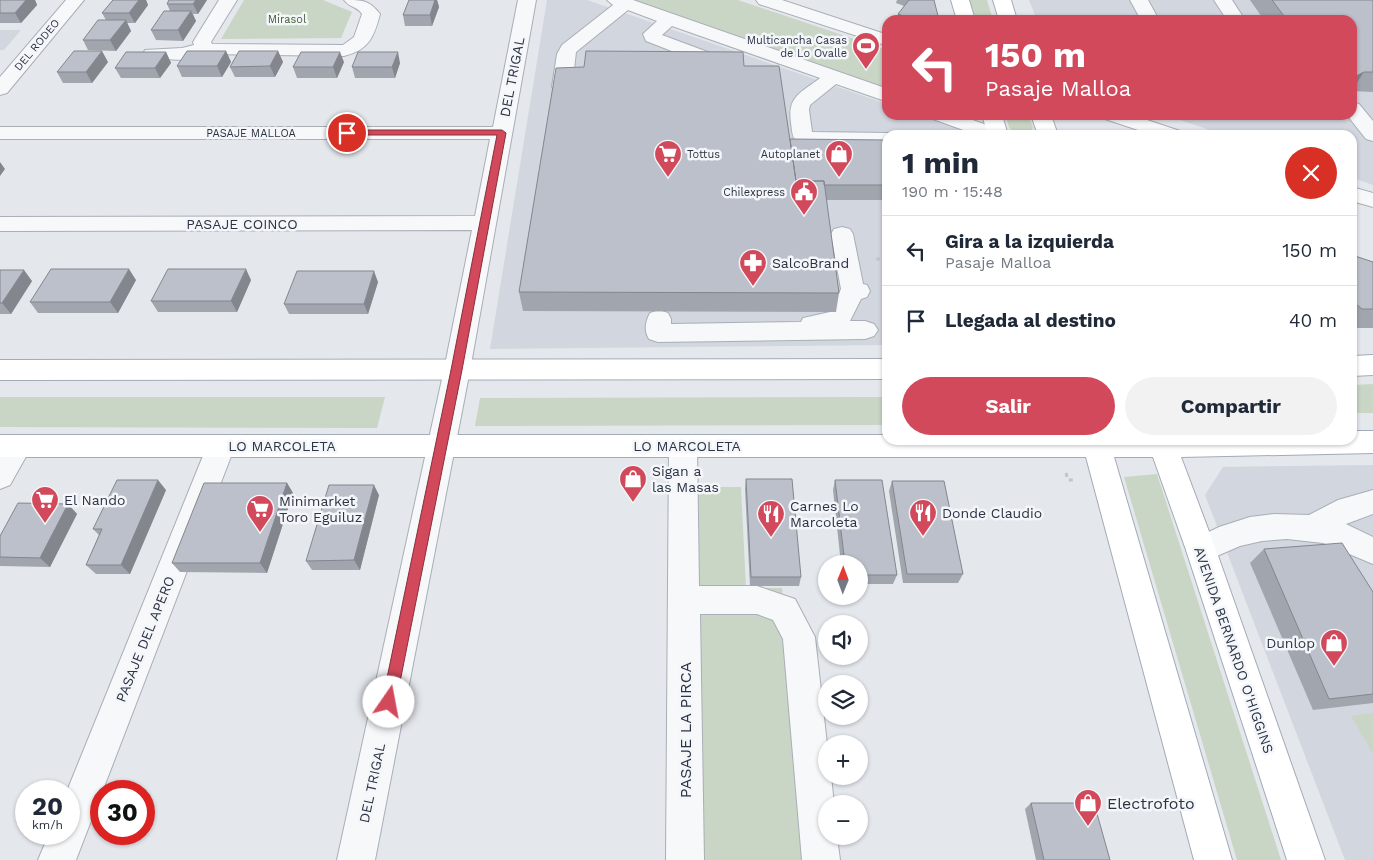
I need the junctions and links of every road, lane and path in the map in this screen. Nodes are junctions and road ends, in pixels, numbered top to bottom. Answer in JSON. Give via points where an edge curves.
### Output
{"nodes":[{"id":1,"x":75,"y":0,"type":"edge"},
{"id":2,"x":228,"y":0,"type":"edge"},
{"id":3,"x":352,"y":0,"type":"edge"},
{"id":4,"x":527,"y":0,"type":"edge"},
{"id":5,"x":765,"y":0,"type":"edge"},
{"id":6,"x":960,"y":0,"type":"edge"},
{"id":7,"x":1002,"y":0,"type":"edge"},
{"id":8,"x":1139,"y":0,"type":"edge"},
{"id":9,"x":1223,"y":0,"type":"edge"},
{"id":10,"x":621,"y":2,"type":"edge"},
{"id":11,"x":964,"y":15,"type":"edge"},
{"id":12,"x":1006,"y":15,"type":"edge"},
{"id":13,"x":1147,"y":15,"type":"edge"},
{"id":14,"x":1233,"y":15,"type":"edge"},
{"id":15,"x":670,"y":19,"type":"junction"},
{"id":16,"x":882,"y":39,"type":"edge"},
{"id":17,"x":206,"y":48,"type":"junction"},
{"id":18,"x":152,"y":54,"type":"edge"},
{"id":19,"x":4,"y":58,"type":"dead end"},
{"id":20,"x":26,"y":58,"type":"junction"},
{"id":21,"x":726,"y":65,"type":"edge"},
{"id":22,"x":833,"y":77,"type":"junction"},
{"id":23,"x":562,"y":87,"type":"edge"},
{"id":24,"x":0,"y":89,"type":"edge"},
{"id":25,"x":882,"y":94,"type":"edge"},
{"id":26,"x":1357,"y":102,"type":"edge"},
{"id":27,"x":1373,"y":102,"type":"edge"},
{"id":28,"x":1357,"y":114,"type":"edge"},
{"id":29,"x":954,"y":120,"type":"edge"},
{"id":30,"x":1127,"y":120,"type":"edge"},
{"id":31,"x":983,"y":130,"type":"edge"},
{"id":32,"x":1158,"y":130,"type":"edge"},
{"id":33,"x":0,"y":133,"type":"edge"},
{"id":34,"x":502,"y":133,"type":"junction"},
{"id":35,"x":1373,"y":135,"type":"edge"},
{"id":36,"x":882,"y":139,"type":"edge"},
{"id":37,"x":1357,"y":195,"type":"edge"},
{"id":38,"x":1373,"y":200,"type":"edge"},
{"id":39,"x":0,"y":224,"type":"edge"},
{"id":40,"x":484,"y":224,"type":"junction"},
{"id":41,"x":842,"y":234,"type":"dead end"},
{"id":42,"x":865,"y":330,"type":"dead end"},
{"id":43,"x":1373,"y":365,"type":"edge"},
{"id":44,"x":1357,"y":366,"type":"edge"},
{"id":45,"x":882,"y":369,"type":"edge"},
{"id":46,"x":0,"y":370,"type":"edge"},
{"id":47,"x":456,"y":370,"type":"junction"},
{"id":48,"x":1357,"y":442,"type":"edge"},
{"id":49,"x":1373,"y":442,"type":"edge"},
{"id":50,"x":882,"y":445,"type":"edge"},
{"id":51,"x":1097,"y":445,"type":"edge"},
{"id":52,"x":1163,"y":445,"type":"edge"},
{"id":53,"x":9,"y":446,"type":"edge"},
{"id":54,"x":221,"y":446,"type":"junction"},
{"id":55,"x":441,"y":446,"type":"junction"},
{"id":56,"x":683,"y":446,"type":"junction"},
{"id":57,"x":0,"y":477,"type":"edge"},
{"id":58,"x":1373,"y":502,"type":"edge"},
{"id":59,"x":1311,"y":528,"type":"junction"},
{"id":60,"x":1200,"y":550,"type":"junction"},
{"id":61,"x":1373,"y":551,"type":"edge"},
{"id":62,"x":684,"y":600,"type":"junction"},
{"id":63,"x":80,"y":802,"type":"edge"},
{"id":64,"x":63,"y":845,"type":"edge"},
{"id":65,"x":57,"y":860,"type":"edge"},
{"id":66,"x":356,"y":860,"type":"edge"},
{"id":67,"x":685,"y":860,"type":"edge"},
{"id":68,"x":821,"y":860,"type":"edge"},
{"id":69,"x":1213,"y":860,"type":"edge"},
{"id":70,"x":1306,"y":860,"type":"edge"}],
"edges":[{"from":1,"to":20,"type":"street","name":"DEL RODEO"},
{"from":2,"to":17,"type":"street","via":[[202,42]]},
{"from":3,"to":17,"type":"street","via":[[366,6],[372,14],[361,42],[352,49],[221,51]]},
{"from":4,"to":34,"type":"street","name":"DEL TRIGAL"},
{"from":5,"to":16,"type":"street"},
{"from":6,"to":11,"type":"main road"},
{"from":7,"to":12,"type":"main road"},
{"from":8,"to":13,"type":"street"},
{"from":9,"to":14,"type":"street"},
{"from":10,"to":15,"type":"street"},
{"from":10,"to":23,"type":"street","via":[[569,49]]},
{"from":15,"to":21,"type":"street","via":[[652,37]]},
{"from":15,"to":22,"type":"street"},
{"from":17,"to":18,"type":"street","via":[[182,54]]},
{"from":19,"to":20,"type":"street"},
{"from":20,"to":24,"type":"street","name":"DEL RODEO"},
{"from":22,"to":25,"type":"street"},
{"from":22,"to":36,"type":"street","via":[[800,104],[803,138]]},
{"from":26,"to":27,"type":"street"},
{"from":28,"to":35,"type":"street"},
{"from":29,"to":31,"type":"street"},
{"from":30,"to":32,"type":"street"},
{"from":33,"to":34,"type":"street","name":"PASAJE MALLOA"},
{"from":34,"to":40,"type":"street","name":"DEL TRIGAL"},
{"from":37,"to":38,"type":"street"},
{"from":39,"to":40,"type":"street","name":"PASAJE COINCO"},
{"from":40,"to":47,"type":"street","name":"DEL TRIGAL"},
{"from":41,"to":42,"type":"street","via":[[856,290],[839,318],[827,323],[658,326]]},
{"from":43,"to":44,"type":"main road"},
{"from":45,"to":47,"type":"main road"},
{"from":46,"to":47,"type":"main road"},
{"from":47,"to":55,"type":"street","name":"DEL TRIGAL"},
{"from":48,"to":49,"type":"main road","name":"LO MARCOLETA"},
{"from":50,"to":56,"type":"main road","name":"LO MARCOLETA"},
{"from":51,"to":69,"type":"main road"},
{"from":52,"to":60,"type":"main road","name":"AVENIDA BERNARDO O'HIGGINS"},
{"from":53,"to":54,"type":"main road","name":"LO MARCOLETA"},
{"from":53,"to":57,"type":"street"},
{"from":54,"to":55,"type":"main road","name":"LO MARCOLETA"},
{"from":54,"to":63,"type":"street","name":"PASAJE DEL APERO"},
{"from":55,"to":56,"type":"main road","name":"LO MARCOLETA"},
{"from":55,"to":66,"type":"street","name":"DEL TRIGAL"},
{"from":56,"to":62,"type":"street","name":"PASAJE LA PIRCA"},
{"from":58,"to":59,"type":"street","via":[[1348,509]]},
{"from":59,"to":60,"type":"street","via":[[1257,528]]},
{"from":59,"to":61,"type":"street","via":[[1334,533]]},
{"from":60,"to":70,"type":"main road","name":"AVENIDA BERNARDO O'HIGGINS"},
{"from":62,"to":67,"type":"street","name":"PASAJE LA PIRCA"},
{"from":62,"to":68,"type":"street","via":[[756,600],[766,603],[784,609],[799,637]]},
{"from":64,"to":65,"type":"street","name":"PASAJE DEL APERO"}]}
